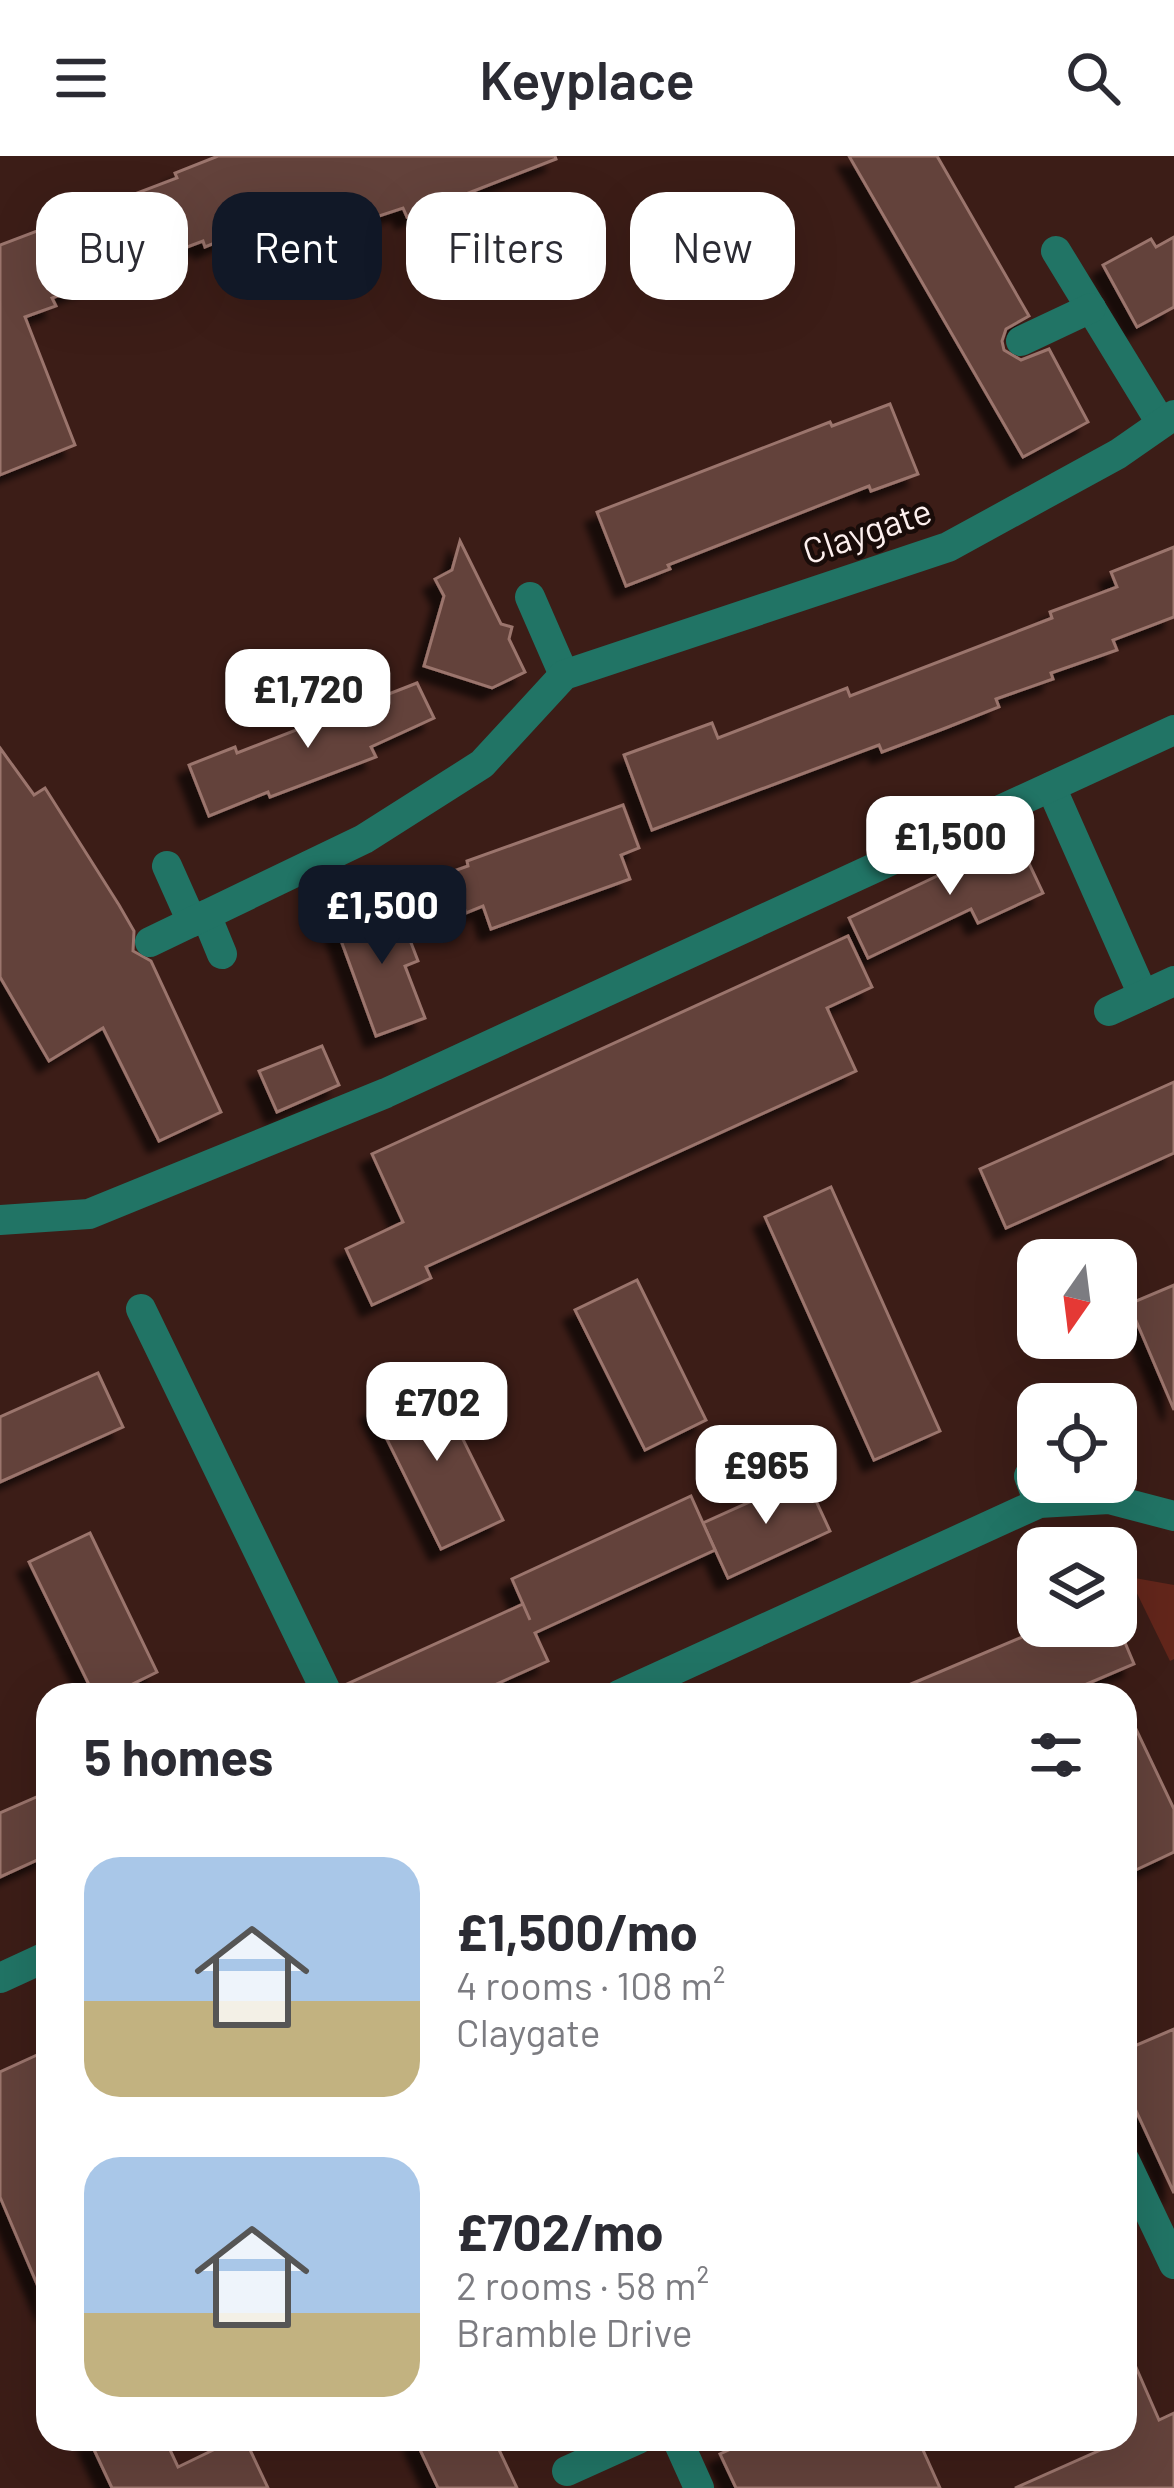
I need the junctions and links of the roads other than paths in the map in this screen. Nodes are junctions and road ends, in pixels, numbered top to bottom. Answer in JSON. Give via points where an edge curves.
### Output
{"nodes":[{"id":1,"x":1056,"y":251,"type":"dead end"},
{"id":2,"x":1091,"y":308,"type":"junction"},
{"id":3,"x":1021,"y":340,"type":"dead end"},
{"id":4,"x":1168,"y":419,"type":"edge"},
{"id":5,"x":530,"y":597,"type":"dead end"},
{"id":6,"x":564,"y":675,"type":"junction"},
{"id":7,"x":1174,"y":730,"type":"edge"},
{"id":8,"x":1051,"y":787,"type":"junction"},
{"id":9,"x":167,"y":866,"type":"dead end"},
{"id":10,"x":199,"y":919,"type":"junction"},
{"id":11,"x":150,"y":942,"type":"dead end"},
{"id":12,"x":222,"y":954,"type":"dead end"},
{"id":13,"x":1174,"y":981,"type":"edge"},
{"id":14,"x":1143,"y":995,"type":"junction"},
{"id":15,"x":1109,"y":1011,"type":"dead end"},
{"id":16,"x":0,"y":1220,"type":"edge"},
{"id":17,"x":141,"y":1309,"type":"dead end"},
{"id":18,"x":1174,"y":1516,"type":"edge"},
{"id":19,"x":321,"y":1683,"type":"edge"},
{"id":20,"x":653,"y":1683,"type":"edge"},
{"id":21,"x":36,"y":1962,"type":"edge"},
{"id":22,"x":0,"y":1978,"type":"edge"},
{"id":23,"x":1137,"y":2186,"type":"edge"},
{"id":24,"x":1174,"y":2264,"type":"edge"},
{"id":25,"x":611,"y":2451,"type":"edge"},
{"id":26,"x":682,"y":2451,"type":"edge"},
{"id":27,"x":567,"y":2471,"type":"dead end"},
{"id":28,"x":699,"y":2488,"type":"edge"}],
"edges":[{"from":1,"to":2,"type":"street"},
{"from":2,"to":3,"type":"street"},
{"from":2,"to":4,"type":"street"},
{"from":4,"to":6,"type":"street","name":"Claygate","via":[[948,547]]},
{"from":5,"to":6,"type":"street"},
{"from":6,"to":10,"type":"street","name":"Claygate","via":[[482,764],[364,839]]},
{"from":7,"to":8,"type":"street","via":[[1126,767]]},
{"from":8,"to":14,"type":"street"},
{"from":8,"to":16,"type":"street","via":[[386,1093],[89,1214]]},
{"from":9,"to":10,"type":"street"},
{"from":10,"to":11,"type":"street","name":"Claygate"},
{"from":10,"to":12,"type":"street"},
{"from":13,"to":14,"type":"street"},
{"from":14,"to":15,"type":"street"},
{"from":17,"to":19,"type":"street"},
{"from":18,"to":20,"type":"street","via":[[1034,1490]]},
{"from":21,"to":22,"type":"street"},
{"from":23,"to":24,"type":"street"},
{"from":25,"to":27,"type":"street"},
{"from":26,"to":28,"type":"street"}]}
